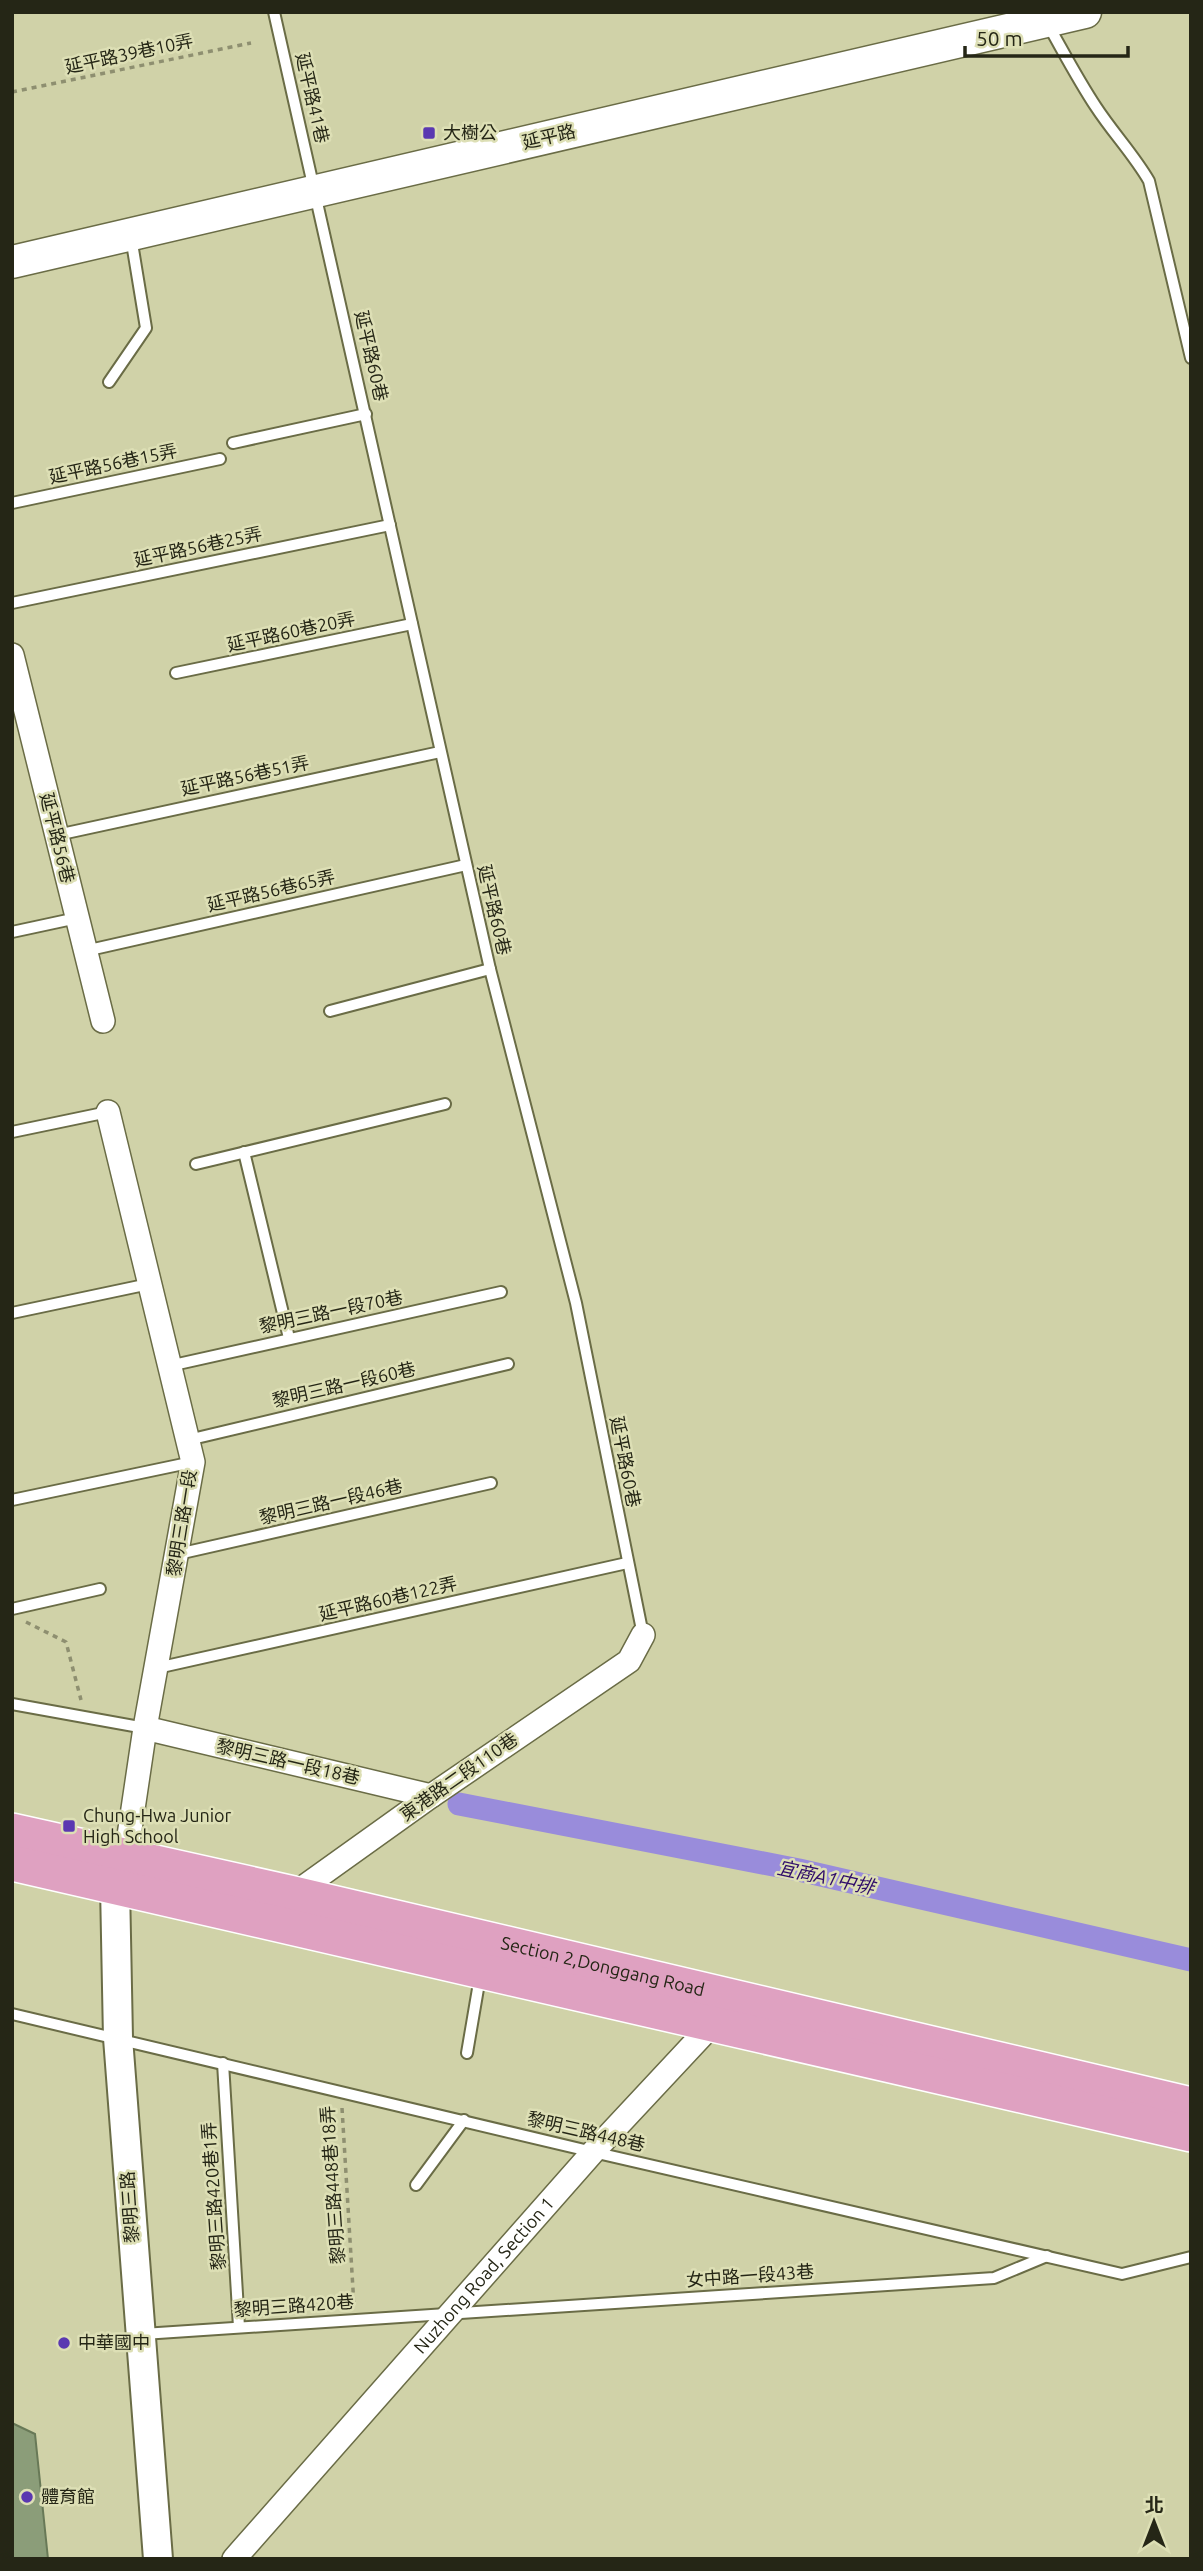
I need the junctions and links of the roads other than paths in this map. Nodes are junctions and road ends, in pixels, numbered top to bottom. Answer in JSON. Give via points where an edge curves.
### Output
{"nodes":[{"id":1,"x":274,"y":12,"type":"edge"},
{"id":2,"x":1085,"y":12,"type":"edge"},
{"id":3,"x":1046,"y":21,"type":"junction"},
{"id":4,"x":315,"y":191,"type":"junction"},
{"id":5,"x":130,"y":234,"type":"junction"},
{"id":6,"x":12,"y":262,"type":"edge"},
{"id":7,"x":1191,"y":358,"type":"edge"},
{"id":8,"x":109,"y":382,"type":"dead end"},
{"id":9,"x":366,"y":415,"type":"junction"},
{"id":10,"x":233,"y":443,"type":"dead end"},
{"id":11,"x":220,"y":459,"type":"dead end"},
{"id":12,"x":12,"y":503,"type":"edge"},
{"id":13,"x":390,"y":525,"type":"junction"},
{"id":14,"x":12,"y":603,"type":"edge"},
{"id":15,"x":412,"y":624,"type":"junction"},
{"id":16,"x":12,"y":655,"type":"edge"},
{"id":17,"x":176,"y":674,"type":"dead end"},
{"id":18,"x":440,"y":752,"type":"junction"},
{"id":19,"x":57,"y":835,"type":"junction"},
{"id":20,"x":466,"y":865,"type":"junction"},
{"id":21,"x":77,"y":918,"type":"junction"},
{"id":22,"x":12,"y":932,"type":"edge"},
{"id":23,"x":85,"y":951,"type":"junction"},
{"id":24,"x":490,"y":969,"type":"junction"},
{"id":25,"x":330,"y":1011,"type":"dead end"},
{"id":26,"x":103,"y":1021,"type":"dead end"},
{"id":27,"x":445,"y":1104,"type":"dead end"},
{"id":28,"x":108,"y":1112,"type":"joint"},
{"id":29,"x":12,"y":1132,"type":"edge"},
{"id":30,"x":244,"y":1152,"type":"junction"},
{"id":31,"x":196,"y":1164,"type":"dead end"},
{"id":32,"x":149,"y":1284,"type":"junction"},
{"id":33,"x":501,"y":1292,"type":"dead end"},
{"id":34,"x":12,"y":1313,"type":"edge"},
{"id":35,"x":289,"y":1338,"type":"junction"},
{"id":36,"x":508,"y":1364,"type":"dead end"},
{"id":37,"x":169,"y":1366,"type":"junction"},
{"id":38,"x":190,"y":1451,"type":"junction"},
{"id":39,"x":491,"y":1483,"type":"dead end"},
{"id":40,"x":12,"y":1500,"type":"edge"},
{"id":41,"x":178,"y":1554,"type":"junction"},
{"id":42,"x":627,"y":1563,"type":"junction"},
{"id":43,"x":100,"y":1589,"type":"dead end"},
{"id":44,"x":12,"y":1609,"type":"edge"},
{"id":45,"x":643,"y":1635,"type":"joint"},
{"id":46,"x":157,"y":1668,"type":"junction"},
{"id":47,"x":12,"y":1704,"type":"edge"},
{"id":48,"x":145,"y":1728,"type":"junction"},
{"id":49,"x":431,"y":1796,"type":"junction"},
{"id":50,"x":12,"y":1831,"type":"edge"},
{"id":51,"x":12,"y":1863,"type":"edge"},
{"id":52,"x":120,"y":1871,"type":"junction"},
{"id":53,"x":291,"y":1910,"type":"junction"},
{"id":54,"x":481,"y":1971,"type":"junction"},
{"id":55,"x":739,"y":1999,"type":"junction"},
{"id":56,"x":12,"y":2014,"type":"edge"},
{"id":57,"x":711,"y":2025,"type":"junction"},
{"id":58,"x":118,"y":2038,"type":"junction"},
{"id":59,"x":467,"y":2053,"type":"dead end"},
{"id":60,"x":223,"y":2063,"type":"junction"},
{"id":61,"x":1191,"y":2105,"type":"edge"},
{"id":62,"x":464,"y":2120,"type":"junction"},
{"id":63,"x":1191,"y":2134,"type":"edge"},
{"id":64,"x":593,"y":2152,"type":"junction"},
{"id":65,"x":416,"y":2185,"type":"dead end"},
{"id":66,"x":1047,"y":2256,"type":"junction"},
{"id":67,"x":1191,"y":2257,"type":"edge"},
{"id":68,"x":451,"y":2313,"type":"junction"},
{"id":69,"x":239,"y":2327,"type":"junction"},
{"id":70,"x":139,"y":2334,"type":"junction"},
{"id":71,"x":158,"y":2559,"type":"edge"},
{"id":72,"x":234,"y":2559,"type":"edge"}],
"edges":[{"from":1,"to":4,"type":"lane","name":"延平路41巷"},
{"from":2,"to":3,"type":"main road","name":"延平路"},
{"from":3,"to":4,"type":"main road","name":"延平路"},
{"from":3,"to":7,"type":"lane","via":[[1095,106],[1149,181]]},
{"from":4,"to":5,"type":"main road","name":"延平路"},
{"from":4,"to":9,"type":"lane","name":"延平路60巷"},
{"from":5,"to":6,"type":"main road","name":"延平路"},
{"from":5,"to":8,"type":"lane","via":[[146,328]]},
{"from":9,"to":10,"type":"lane"},
{"from":9,"to":13,"type":"lane","name":"延平路60巷"},
{"from":11,"to":12,"type":"lane","name":"延平路56巷15弄"},
{"from":13,"to":14,"type":"lane","name":"延平路56巷25弄"},
{"from":13,"to":15,"type":"lane","name":"延平路60巷"},
{"from":15,"to":17,"type":"lane","name":"延平路60巷20弄"},
{"from":15,"to":18,"type":"lane","name":"延平路60巷"},
{"from":16,"to":19,"type":"street","name":"延平路56巷"},
{"from":18,"to":19,"type":"lane","name":"延平路56巷51弄"},
{"from":18,"to":20,"type":"lane","name":"延平路60巷"},
{"from":19,"to":21,"type":"street","name":"延平路56巷"},
{"from":20,"to":23,"type":"lane","name":"延平路56巷65弄"},
{"from":20,"to":24,"type":"lane","name":"延平路60巷"},
{"from":21,"to":22,"type":"lane"},
{"from":21,"to":23,"type":"street","name":"延平路56巷"},
{"from":23,"to":26,"type":"street","name":"延平路56巷"},
{"from":24,"to":25,"type":"lane"},
{"from":24,"to":42,"type":"lane","name":"延平路60巷","via":[[576,1303]]},
{"from":27,"to":30,"type":"lane"},
{"from":28,"to":29,"type":"lane"},
{"from":28,"to":32,"type":"street","name":"黎明三路一段"},
{"from":30,"to":31,"type":"lane"},
{"from":30,"to":35,"type":"lane"},
{"from":32,"to":34,"type":"lane"},
{"from":32,"to":37,"type":"street","name":"黎明三路一段"},
{"from":33,"to":35,"type":"lane","name":"黎明三路一段70巷"},
{"from":35,"to":37,"type":"lane","name":"黎明三路一段70巷"},
{"from":36,"to":38,"type":"lane","name":"黎明三路一段60巷"},
{"from":37,"to":38,"type":"street","name":"黎明三路一段"},
{"from":38,"to":40,"type":"lane","name":"黎明三路一段60巷"},
{"from":38,"to":41,"type":"street","name":"黎明三路一段"},
{"from":39,"to":41,"type":"lane","name":"黎明三路一段46巷"},
{"from":41,"to":46,"type":"street","name":"黎明三路一段"},
{"from":42,"to":45,"type":"lane","name":"延平路60巷"},
{"from":42,"to":46,"type":"lane","name":"延平路60巷122弄"},
{"from":43,"to":44,"type":"lane"},
{"from":45,"to":49,"type":"street","name":"東港路二段110巷","via":[[629,1661]]},
{"from":46,"to":48,"type":"street","name":"黎明三路一段"},
{"from":47,"to":48,"type":"lane"},
{"from":48,"to":49,"type":"street","name":"黎明三路一段18巷"},
{"from":48,"to":52,"type":"street","name":"黎明三路一段"},
{"from":49,"to":53,"type":"street","name":"東港路二段110巷"},
{"from":50,"to":52,"type":"main road","name":"Section 2,Donggang Road"},
{"from":51,"to":52,"type":"main road","name":"Section 2,Donggang Road"},
{"from":52,"to":53,"type":"main road","name":"Section 2,Donggang Road"},
{"from":52,"to":58,"type":"street","name":"黎明三路"},
{"from":53,"to":54,"type":"main road","name":"Section 2,Donggang Road"},
{"from":53,"to":55,"type":"main road","name":"Section 2,Donggang Road"},
{"from":54,"to":57,"type":"main road","name":"Section 2,Donggang Road"},
{"from":54,"to":59,"type":"lane"},
{"from":55,"to":57,"type":"street","name":"Nuzhong Road, Section 1"},
{"from":55,"to":61,"type":"main road","name":"Section 2,Donggang Road"},
{"from":56,"to":58,"type":"lane","name":"黎明三路448巷"},
{"from":57,"to":63,"type":"main road","name":"Section 2,Donggang Road"},
{"from":57,"to":64,"type":"street","name":"Nuzhong Road, Section 1"},
{"from":58,"to":60,"type":"lane","name":"黎明三路448巷"},
{"from":58,"to":70,"type":"street","name":"黎明三路"},
{"from":60,"to":62,"type":"lane","name":"黎明三路448巷"},
{"from":60,"to":69,"type":"lane","name":"黎明三路420巷1弄"},
{"from":62,"to":64,"type":"lane","name":"黎明三路448巷"},
{"from":62,"to":65,"type":"lane"},
{"from":64,"to":66,"type":"lane","name":"黎明三路448巷"},
{"from":64,"to":68,"type":"street","name":"Nuzhong Road, Section 1"},
{"from":66,"to":67,"type":"lane","name":"黎明三路448巷","via":[[1122,2274]]},
{"from":66,"to":68,"type":"lane","name":"女中路一段43巷","via":[[994,2278]]},
{"from":68,"to":69,"type":"lane","name":"黎明三路420巷"},
{"from":68,"to":72,"type":"street","name":"Nuzhong Road, Section 1"},
{"from":69,"to":70,"type":"lane","name":"黎明三路420巷"},
{"from":70,"to":71,"type":"street","name":"黎明三路"}]}
